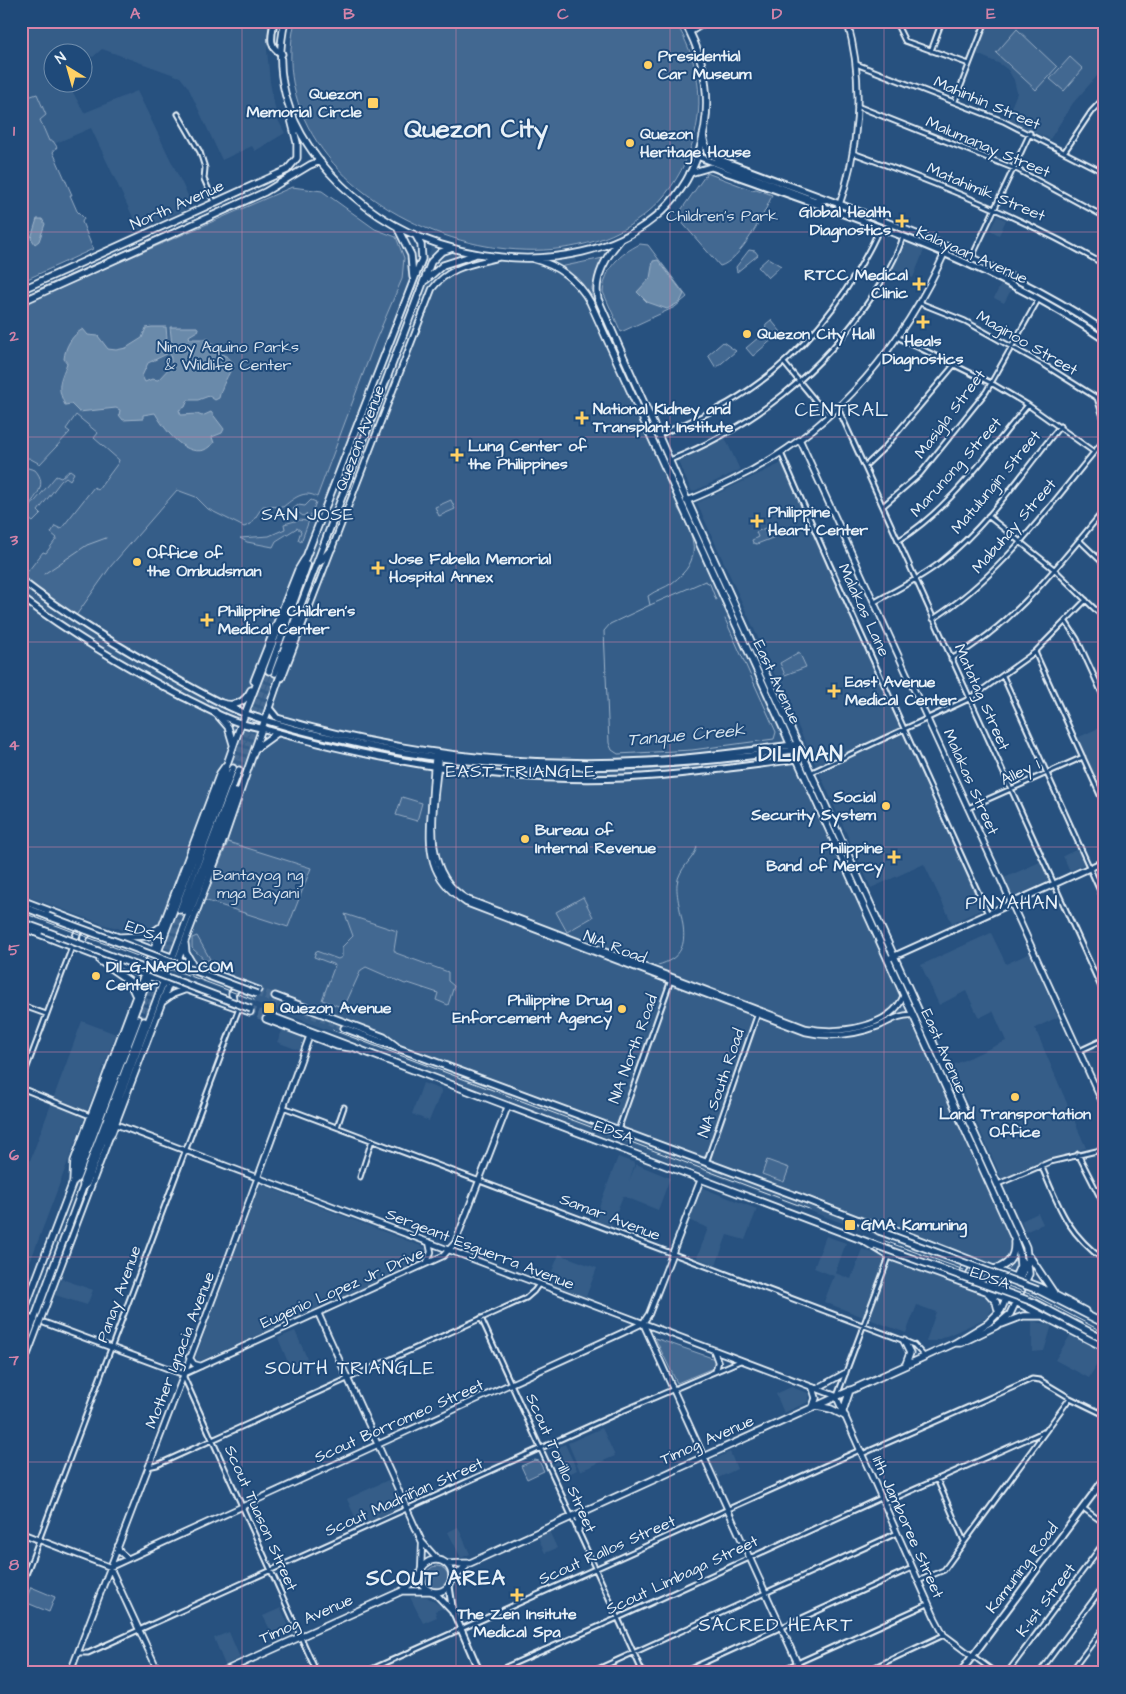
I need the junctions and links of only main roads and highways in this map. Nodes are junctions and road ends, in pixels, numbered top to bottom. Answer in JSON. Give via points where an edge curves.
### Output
{"nodes":[{"id":1,"x":274,"y":21,"type":"edge"},
{"id":2,"x":285,"y":21,"type":"edge"},
{"id":3,"x":684,"y":21,"type":"edge"},
{"id":4,"x":282,"y":54,"type":"junction"},
{"id":5,"x":290,"y":112,"type":"junction"},
{"id":6,"x":703,"y":135,"type":"junction"},
{"id":7,"x":697,"y":156,"type":"junction"},
{"id":8,"x":320,"y":161,"type":"junction"},
{"id":9,"x":712,"y":164,"type":"junction"},
{"id":10,"x":690,"y":173,"type":"junction"},
{"id":11,"x":261,"y":182,"type":"junction"},
{"id":12,"x":265,"y":192,"type":"junction"},
{"id":13,"x":825,"y":200,"type":"junction"},
{"id":14,"x":816,"y":201,"type":"junction"},
{"id":15,"x":821,"y":206,"type":"junction"},
{"id":16,"x":396,"y":226,"type":"junction"},
{"id":17,"x":416,"y":236,"type":"junction"},
{"id":18,"x":620,"y":240,"type":"junction"},
{"id":19,"x":452,"y":249,"type":"junction"},
{"id":20,"x":476,"y":254,"type":"junction"},
{"id":21,"x":422,"y":259,"type":"junction"},
{"id":22,"x":534,"y":259,"type":"junction"},
{"id":23,"x":432,"y":262,"type":"junction"},
{"id":24,"x":413,"y":280,"type":"junction"},
{"id":25,"x":421,"y":288,"type":"junction"},
{"id":26,"x":21,"y":290,"type":"edge"},
{"id":27,"x":21,"y":302,"type":"edge"},
{"id":28,"x":1105,"y":331,"type":"edge"},
{"id":29,"x":1105,"y":340,"type":"edge"},
{"id":30,"x":332,"y":548,"type":"road end"},
{"id":31,"x":310,"y":550,"type":"junction"},
{"id":32,"x":317,"y":565,"type":"junction"},
{"id":33,"x":322,"y":572,"type":"road end"},
{"id":34,"x":21,"y":580,"type":"edge"},
{"id":35,"x":21,"y":597,"type":"edge"},
{"id":36,"x":259,"y":669,"type":"junction"},
{"id":37,"x":259,"y":678,"type":"junction"},
{"id":38,"x":189,"y":686,"type":"junction"},
{"id":39,"x":184,"y":697,"type":"junction"},
{"id":40,"x":221,"y":703,"type":"junction"},
{"id":41,"x":269,"y":708,"type":"junction"},
{"id":42,"x":215,"y":712,"type":"junction"},
{"id":43,"x":246,"y":713,"type":"junction"},
{"id":44,"x":265,"y":720,"type":"junction"},
{"id":45,"x":241,"y":724,"type":"junction"},
{"id":46,"x":262,"y":728,"type":"junction"},
{"id":47,"x":277,"y":733,"type":"junction"},
{"id":48,"x":234,"y":746,"type":"junction"},
{"id":49,"x":800,"y":747,"type":"junction"},
{"id":50,"x":792,"y":748,"type":"junction"},
{"id":51,"x":252,"y":753,"type":"junction"},
{"id":52,"x":437,"y":756,"type":"junction"},
{"id":53,"x":805,"y":758,"type":"junction"},
{"id":54,"x":797,"y":759,"type":"junction"},
{"id":55,"x":703,"y":761,"type":"junction"},
{"id":56,"x":226,"y":764,"type":"junction"},
{"id":57,"x":248,"y":766,"type":"junction"},
{"id":58,"x":236,"y":769,"type":"tunnel mouth"},
{"id":59,"x":703,"y":770,"type":"junction"},
{"id":60,"x":1105,"y":861,"type":"edge"},
{"id":61,"x":21,"y":900,"type":"edge"},
{"id":62,"x":21,"y":906,"type":"edge"},
{"id":63,"x":182,"y":911,"type":"tunnel mouth"},
{"id":64,"x":21,"y":922,"type":"edge"},
{"id":65,"x":78,"y":922,"type":"junction"},
{"id":66,"x":162,"y":924,"type":"junction"},
{"id":67,"x":21,"y":927,"type":"edge"},
{"id":68,"x":94,"y":928,"type":"junction"},
{"id":69,"x":117,"y":936,"type":"junction"},
{"id":70,"x":185,"y":942,"type":"junction"},
{"id":71,"x":72,"y":947,"type":"junction"},
{"id":72,"x":155,"y":951,"type":"junction"},
{"id":73,"x":85,"y":952,"type":"junction"},
{"id":74,"x":95,"y":956,"type":"junction"},
{"id":75,"x":895,"y":956,"type":"junction"},
{"id":76,"x":888,"y":959,"type":"junction"},
{"id":77,"x":175,"y":961,"type":"junction"},
{"id":78,"x":195,"y":966,"type":"junction"},
{"id":79,"x":146,"y":974,"type":"junction"},
{"id":80,"x":167,"y":981,"type":"junction"},
{"id":81,"x":236,"y":982,"type":"junction"},
{"id":82,"x":243,"y":984,"type":"junction"},
{"id":83,"x":185,"y":990,"type":"junction"},
{"id":84,"x":135,"y":994,"type":"junction"},
{"id":85,"x":275,"y":996,"type":"tunnel mouth"},
{"id":86,"x":160,"y":1006,"type":"junction"},
{"id":87,"x":237,"y":1008,"type":"junction"},
{"id":88,"x":344,"y":1028,"type":"tunnel mouth"},
{"id":89,"x":396,"y":1046,"type":"junction"},
{"id":90,"x":356,"y":1048,"type":"junction"},
{"id":91,"x":102,"y":1147,"type":"junction"},
{"id":92,"x":97,"y":1160,"type":"junction"},
{"id":93,"x":74,"y":1173,"type":"junction"},
{"id":94,"x":94,"y":1176,"type":"road end"},
{"id":95,"x":73,"y":1182,"type":"junction"},
{"id":96,"x":83,"y":1187,"type":"junction"},
{"id":97,"x":869,"y":1224,"type":"junction"},
{"id":98,"x":1014,"y":1238,"type":"junction"},
{"id":99,"x":863,"y":1240,"type":"junction"},
{"id":100,"x":1027,"y":1252,"type":"junction"},
{"id":101,"x":968,"y":1260,"type":"junction"},
{"id":102,"x":994,"y":1270,"type":"junction"},
{"id":103,"x":1021,"y":1280,"type":"junction"},
{"id":104,"x":959,"y":1281,"type":"junction"},
{"id":105,"x":984,"y":1291,"type":"junction"},
{"id":106,"x":1055,"y":1294,"type":"junction"},
{"id":107,"x":1007,"y":1298,"type":"junction"},
{"id":108,"x":1016,"y":1302,"type":"junction"},
{"id":109,"x":999,"y":1314,"type":"junction"},
{"id":110,"x":22,"y":1316,"type":"edge"},
{"id":111,"x":1049,"y":1317,"type":"junction"},
{"id":112,"x":1105,"y":1323,"type":"edge"},
{"id":113,"x":996,"y":1326,"type":"junction"},
{"id":114,"x":1105,"y":1340,"type":"edge"},
{"id":115,"x":904,"y":1341,"type":"road end"},
{"id":116,"x":955,"y":1343,"type":"junction"},
{"id":117,"x":1105,"y":1348,"type":"edge"},
{"id":118,"x":21,"y":1355,"type":"edge"},
{"id":119,"x":906,"y":1364,"type":"junction"},
{"id":120,"x":815,"y":1389,"type":"road end"},
{"id":121,"x":850,"y":1390,"type":"junction"},
{"id":122,"x":814,"y":1407,"type":"junction"},
{"id":123,"x":1105,"y":1478,"type":"edge"},
{"id":124,"x":588,"y":1508,"type":"junction"},
{"id":125,"x":578,"y":1530,"type":"road end"},
{"id":126,"x":470,"y":1562,"type":"junction"},
{"id":127,"x":447,"y":1564,"type":"junction"},
{"id":128,"x":421,"y":1573,"type":"junction"},
{"id":129,"x":452,"y":1580,"type":"junction"},
{"id":130,"x":449,"y":1586,"type":"junction"},
{"id":131,"x":402,"y":1591,"type":"junction"},
{"id":132,"x":432,"y":1592,"type":"junction"},
{"id":133,"x":454,"y":1613,"type":"junction"},
{"id":134,"x":220,"y":1673,"type":"edge"},
{"id":135,"x":480,"y":1673,"type":"edge"},
{"id":136,"x":960,"y":1673,"type":"edge"}],
"edges":[{"from":1,"to":4,"type":"main road","via":[[271,43]]},
{"from":2,"to":4,"type":"main road"},
{"from":3,"to":6,"type":"main road","via":[[700,54],[706,79]]},
{"from":4,"to":5,"type":"main road","via":[[282,82]]},
{"from":5,"to":8,"type":"main road"},
{"from":5,"to":11,"type":"main road","name":"North Avenue","via":[[297,143],[296,162]]},
{"from":6,"to":7,"type":"main road"},
{"from":6,"to":13,"type":"main road","name":"Kalayaan Avenue","via":[[707,152],[714,156]]},
{"from":7,"to":9,"type":"main road","name":"Kalayaan Avenue"},
{"from":7,"to":10,"type":"main road"},
{"from":8,"to":12,"type":"main road","name":"North Avenue"},
{"from":8,"to":16,"type":"main road","via":[[352,195]]},
{"from":9,"to":10,"type":"main road"},
{"from":9,"to":14,"type":"main road","name":"Kalayaan Avenue"},
{"from":9,"to":15,"type":"main road","name":"Kalayaan Avenue"},
{"from":10,"to":18,"type":"main road","via":[[662,210]]},
{"from":11,"to":12,"type":"main road","via":[[268,185]]},
{"from":11,"to":26,"type":"main road","name":"North Avenue"},
{"from":12,"to":27,"type":"main road","name":"North Avenue"},
{"from":13,"to":14,"type":"main road","name":"Kalayaan Avenue"},
{"from":13,"to":28,"type":"main road","name":"Kalayaan Avenue","via":[[972,257],[1042,293]]},
{"from":14,"to":15,"type":"main road","name":"Kalayaan Avenue"},
{"from":15,"to":29,"type":"main road","name":"Kalayaan Avenue","via":[[945,253],[1038,300]]},
{"from":16,"to":17,"type":"main road"},
{"from":16,"to":24,"type":"main road","name":"Quezon Avenue","via":[[410,254]]},
{"from":17,"to":19,"type":"main road"},
{"from":17,"to":21,"type":"main road","via":[[421,245]]},
{"from":18,"to":22,"type":"main road","via":[[577,254]]},
{"from":18,"to":49,"type":"main road","name":"East Avenue","via":[[602,268],[597,297]]},
{"from":19,"to":20,"type":"main road"},
{"from":19,"to":23,"type":"main road","via":[[441,252]]},
{"from":20,"to":22,"type":"main road"},
{"from":20,"to":25,"type":"main road","name":"Quezon Avenue","via":[[443,265],[427,278]]},
{"from":21,"to":23,"type":"main road","via":[[428,257]]},
{"from":21,"to":24,"type":"main road","name":"Quezon Avenue"},
{"from":22,"to":50,"type":"main road","name":"East Avenue","via":[[566,275],[587,295]]},
{"from":23,"to":25,"type":"main road","name":"Quezon Avenue"},
{"from":24,"to":31,"type":"main road","name":"Quezon Avenue"},
{"from":25,"to":32,"type":"main road","name":"Quezon Avenue"},
{"from":30,"to":32,"type":"main road"},
{"from":31,"to":32,"type":"main road","name":"Quezon Avenue","via":[[306,574],[272,672]]},
{"from":31,"to":36,"type":"main road","name":"Quezon Avenue","via":[[298,570]]},
{"from":31,"to":37,"type":"main road","name":"Quezon Avenue"},
{"from":32,"to":33,"type":"main road"},
{"from":32,"to":41,"type":"main road","name":"Quezon Avenue"},
{"from":34,"to":38,"type":"main road","via":[[78,620]]},
{"from":35,"to":39,"type":"main road","via":[[74,634]]},
{"from":36,"to":37,"type":"main road","name":"Quezon Avenue"},
{"from":36,"to":40,"type":"main road","via":[[243,701],[234,705]]},
{"from":37,"to":43,"type":"main road","name":"Quezon Avenue"},
{"from":38,"to":39,"type":"main road"},
{"from":38,"to":40,"type":"main road"},
{"from":39,"to":42,"type":"main road"},
{"from":40,"to":43,"type":"main road"},
{"from":41,"to":44,"type":"main road","name":"Quezon Avenue"},
{"from":41,"to":52,"type":"main road","via":[[277,718]]},
{"from":42,"to":45,"type":"main road"},
{"from":42,"to":48,"type":"main road","via":[[228,727]]},
{"from":43,"to":44,"type":"main road"},
{"from":43,"to":45,"type":"main road","name":"Quezon Avenue"},
{"from":44,"to":46,"type":"main road","name":"Quezon Avenue"},
{"from":44,"to":52,"type":"main road","via":[[378,749]]},
{"from":45,"to":46,"type":"main road"},
{"from":45,"to":48,"type":"main road","name":"Quezon Avenue"},
{"from":46,"to":47,"type":"main road"},
{"from":46,"to":51,"type":"main road","name":"Quezon Avenue"},
{"from":47,"to":51,"type":"main road"},
{"from":47,"to":59,"type":"main road","via":[[377,758],[529,776],[622,778]]},
{"from":48,"to":56,"type":"main road","name":"Quezon Avenue"},
{"from":49,"to":50,"type":"main road"},
{"from":49,"to":53,"type":"main road","name":"East Avenue"},
{"from":50,"to":52,"type":"main road","via":[[622,762]]},
{"from":50,"to":54,"type":"main road","name":"East Avenue"},
{"from":50,"to":55,"type":"main road"},
{"from":51,"to":57,"type":"main road","name":"Quezon Avenue"},
{"from":52,"to":55,"type":"main road","via":[[545,768]]},
{"from":53,"to":54,"type":"main road"},
{"from":53,"to":75,"type":"main road","name":"East Avenue"},
{"from":54,"to":59,"type":"main road"},
{"from":54,"to":76,"type":"main road","name":"East Avenue"},
{"from":55,"to":59,"type":"main road"},
{"from":56,"to":66,"type":"main road","name":"Quezon Avenue"},
{"from":56,"to":72,"type":"main road","name":"Quezon Avenue","via":[[225,775]]},
{"from":57,"to":70,"type":"main road","name":"Quezon Avenue"},
{"from":57,"to":77,"type":"main road","name":"Quezon Avenue"},
{"from":58,"to":63,"type":"main road"},
{"from":60,"to":75,"type":"main road"},
{"from":61,"to":65,"type":"main road","name":"EDSA"},
{"from":62,"to":82,"type":"main road","name":"EDSA","bridge":true,"via":[[258,992]]},
{"from":64,"to":87,"type":"main road","bridge":true,"via":[[251,1010]]},
{"from":65,"to":68,"type":"main road","name":"EDSA"},
{"from":65,"to":71,"type":"main road","via":[[79,929]]},
{"from":66,"to":69,"type":"main road","via":[[147,936]]},
{"from":66,"to":72,"type":"main road","name":"Quezon Avenue"},
{"from":67,"to":71,"type":"main road"},
{"from":68,"to":69,"type":"main road","name":"EDSA"},
{"from":68,"to":73,"type":"main road","via":[[84,937],[82,946]]},
{"from":69,"to":72,"type":"main road","name":"EDSA"},
{"from":70,"to":77,"type":"main road","name":"Quezon Avenue"},
{"from":70,"to":78,"type":"main road","via":[[186,953]]},
{"from":71,"to":73,"type":"main road"},
{"from":72,"to":77,"type":"main road","name":"EDSA"},
{"from":72,"to":79,"type":"main road","name":"Quezon Avenue"},
{"from":73,"to":74,"type":"main road"},
{"from":74,"to":79,"type":"main road"},
{"from":74,"to":84,"type":"main road","via":[[129,981]]},
{"from":75,"to":76,"type":"main road"},
{"from":75,"to":100,"type":"main road","name":"East Avenue"},
{"from":76,"to":98,"type":"main road","name":"East Avenue"},
{"from":77,"to":78,"type":"main road","name":"EDSA"},
{"from":77,"to":79,"type":"main road"},
{"from":77,"to":81,"type":"main road","via":[[227,982]]},
{"from":78,"to":81,"type":"main road","name":"EDSA"},
{"from":79,"to":80,"type":"main road"},
{"from":79,"to":84,"type":"main road","name":"Quezon Avenue"},
{"from":79,"to":93,"type":"main road","name":"Quezon Avenue"},
{"from":80,"to":83,"type":"main road"},
{"from":80,"to":86,"type":"main road","name":"Quezon Avenue"},
{"from":80,"to":91,"type":"main road","name":"Quezon Avenue"},
{"from":81,"to":82,"type":"main road","name":"EDSA"},
{"from":82,"to":87,"type":"main road","via":[[232,993]]},
{"from":83,"to":86,"type":"main road","via":[[170,995]]},
{"from":83,"to":87,"type":"main road"},
{"from":84,"to":93,"type":"main road","name":"Quezon Avenue","via":[[74,1161]]},
{"from":85,"to":89,"type":"main road","name":"EDSA","via":[[384,1037]]},
{"from":86,"to":91,"type":"main road","name":"Quezon Avenue","via":[[111,1135]]},
{"from":88,"to":89,"type":"main road","name":"EDSA"},
{"from":89,"to":97,"type":"main road","name":"EDSA"},
{"from":90,"to":90,"type":"main road","name":"EDSA","via":[[338,1046],[267,1017],[338,1041]]},
{"from":90,"to":99,"type":"main road","name":"EDSA"},
{"from":91,"to":92,"type":"main road","name":"Quezon Avenue"},
{"from":92,"to":94,"type":"main road"},
{"from":92,"to":96,"type":"main road","name":"Quezon Avenue","via":[[88,1183]]},
{"from":93,"to":95,"type":"main road","name":"Quezon Avenue"},
{"from":95,"to":96,"type":"main road","name":"Quezon Avenue","via":[[141,1020]]},
{"from":95,"to":110,"type":"main road","name":"Quezon Avenue"},
{"from":96,"to":118,"type":"main road","name":"Quezon Avenue","via":[[40,1322]]},
{"from":97,"to":101,"type":"main road","name":"EDSA","via":[[881,1225]]},
{"from":97,"to":112,"type":"main road","name":"EDSA","bridge":true,"via":[[879,1231],[1026,1284]]},
{"from":98,"to":102,"type":"main road","via":[[1011,1260]]},
{"from":98,"to":103,"type":"main road","name":"East Avenue","via":[[1024,1264]]},
{"from":99,"to":104,"type":"main road","name":"EDSA","via":[[890,1256]]},
{"from":99,"to":114,"type":"main road","name":"EDSA","bridge":true,"via":[[1033,1302]]},
{"from":100,"to":103,"type":"main road","name":"East Avenue","via":[[1029,1271]]},
{"from":100,"to":106,"type":"main road"},
{"from":101,"to":102,"type":"main road","name":"EDSA"},
{"from":101,"to":104,"type":"main road"},
{"from":102,"to":103,"type":"main road","name":"EDSA"},
{"from":103,"to":106,"type":"main road","name":"EDSA"},
{"from":103,"to":107,"type":"main road","name":"Timog Avenue"},
{"from":103,"to":108,"type":"main road","name":"Timog Avenue"},
{"from":104,"to":105,"type":"main road","name":"EDSA"},
{"from":105,"to":107,"type":"main road","name":"EDSA"},
{"from":105,"to":109,"type":"main road","via":[[995,1300]]},
{"from":106,"to":112,"type":"main road","name":"EDSA"},
{"from":107,"to":108,"type":"main road","name":"EDSA"},
{"from":107,"to":109,"type":"main road","name":"Timog Avenue"},
{"from":108,"to":111,"type":"main road","name":"EDSA"},
{"from":108,"to":113,"type":"main road","name":"Timog Avenue","via":[[1008,1317]]},
{"from":109,"to":116,"type":"main road","name":"Timog Avenue"},
{"from":111,"to":113,"type":"main road","via":[[1027,1315]]},
{"from":111,"to":117,"type":"main road","name":"EDSA"},
{"from":113,"to":116,"type":"main road","name":"Timog Avenue"},
{"from":115,"to":119,"type":"main road","via":[[910,1353]]},
{"from":116,"to":119,"type":"main road","name":"Timog Avenue"},
{"from":119,"to":121,"type":"main road","name":"Timog Avenue"},
{"from":120,"to":122,"type":"main road"},
{"from":121,"to":122,"type":"main road","name":"Timog Avenue"},
{"from":121,"to":122,"type":"main road","via":[[844,1413]]},
{"from":122,"to":124,"type":"main road","name":"Timog Avenue"},
{"from":123,"to":136,"type":"main road","name":"Kamuning Road"},
{"from":124,"to":125,"type":"main road","via":[[579,1520]]},
{"from":124,"to":126,"type":"main road","name":"Timog Avenue"},
{"from":126,"to":127,"type":"main road","name":"Timog Avenue"},
{"from":126,"to":129,"type":"main road","name":"Timog Avenue"},
{"from":127,"to":128,"type":"main road","via":[[438,1560],[429,1562]]},
{"from":127,"to":129,"type":"main road"},
{"from":128,"to":131,"type":"main road","name":"Timog Avenue"},
{"from":128,"to":132,"type":"main road","via":[[422,1584]]},
{"from":129,"to":130,"type":"main road"},
{"from":130,"to":132,"type":"main road","via":[[443,1591]]},
{"from":130,"to":133,"type":"main road"},
{"from":131,"to":132,"type":"main road","name":"Timog Avenue"},
{"from":131,"to":134,"type":"main road","name":"Timog Avenue"},
{"from":132,"to":133,"type":"main road"},
{"from":133,"to":135,"type":"main road"}]}
